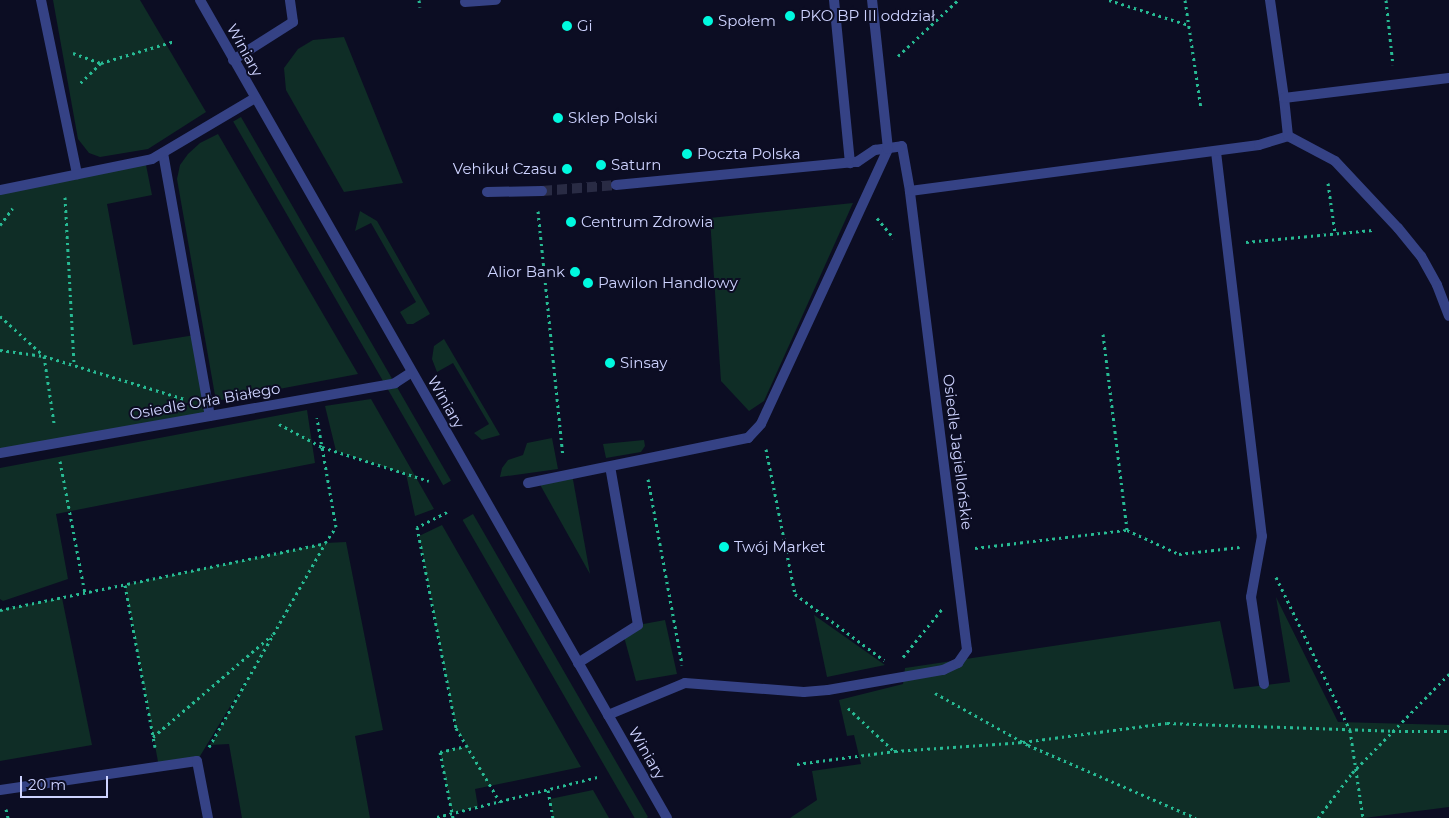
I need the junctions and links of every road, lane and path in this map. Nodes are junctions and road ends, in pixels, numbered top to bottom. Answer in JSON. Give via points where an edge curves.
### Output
{"nodes":[{"id":1,"x":41,"y":0,"type":"edge"},
{"id":2,"x":200,"y":0,"type":"edge"},
{"id":3,"x":290,"y":0,"type":"edge"},
{"id":4,"x":419,"y":0,"type":"edge"},
{"id":5,"x":496,"y":0,"type":"edge"},
{"id":6,"x":834,"y":0,"type":"edge"},
{"id":7,"x":872,"y":0,"type":"edge"},
{"id":8,"x":958,"y":0,"type":"edge"},
{"id":9,"x":1109,"y":0,"type":"edge"},
{"id":10,"x":1185,"y":0,"type":"edge"},
{"id":11,"x":1270,"y":0,"type":"edge"},
{"id":12,"x":1386,"y":0,"type":"edge"},
{"id":13,"x":465,"y":2,"type":"dead end"},
{"id":14,"x":420,"y":7,"type":"dead end"},
{"id":15,"x":1189,"y":24,"type":"junction"},
{"id":16,"x":175,"y":41,"type":"dead end"},
{"id":17,"x":50,"y":46,"type":"junction"},
{"id":18,"x":233,"y":60,"type":"junction"},
{"id":19,"x":101,"y":63,"type":"junction"},
{"id":20,"x":879,"y":73,"type":"junction"},
{"id":21,"x":1449,"y":78,"type":"edge"},
{"id":22,"x":1395,"y":85,"type":"junction"},
{"id":23,"x":255,"y":98,"type":"junction"},
{"id":24,"x":1284,"y":98,"type":"junction"},
{"id":25,"x":62,"y":100,"type":"junction"},
{"id":26,"x":1201,"y":109,"type":"dead end"},
{"id":27,"x":1288,"y":136,"type":"junction"},
{"id":28,"x":888,"y":148,"type":"junction"},
{"id":29,"x":163,"y":152,"type":"junction"},
{"id":30,"x":1216,"y":152,"type":"junction"},
{"id":31,"x":1325,"y":156,"type":"junction"},
{"id":32,"x":850,"y":163,"type":"junction"},
{"id":33,"x":77,"y":174,"type":"junction"},
{"id":34,"x":64,"y":177,"type":"junction"},
{"id":35,"x":616,"y":185,"type":"tunnel mouth"},
{"id":36,"x":0,"y":190,"type":"edge"},
{"id":37,"x":539,"y":191,"type":"joint"},
{"id":38,"x":910,"y":191,"type":"junction"},
{"id":39,"x":487,"y":192,"type":"dead end"},
{"id":40,"x":863,"y":202,"type":"junction"},
{"id":41,"x":1398,"y":228,"type":"junction"},
{"id":42,"x":1334,"y":233,"type":"junction"},
{"id":43,"x":1228,"y":244,"type":"junction"},
{"id":44,"x":919,"y":266,"type":"junction"},
{"id":45,"x":0,"y":316,"type":"edge"},
{"id":46,"x":1449,"y":316,"type":"edge"},
{"id":47,"x":1103,"y":334,"type":"dead end"},
{"id":48,"x":0,"y":350,"type":"edge"},
{"id":49,"x":44,"y":356,"type":"junction"},
{"id":50,"x":74,"y":365,"type":"junction"},
{"id":51,"x":412,"y":372,"type":"junction"},
{"id":52,"x":314,"y":397,"type":"junction"},
{"id":53,"x":249,"y":409,"type":"junction"},
{"id":54,"x":209,"y":411,"type":"junction"},
{"id":55,"x":57,"y":443,"type":"junction"},
{"id":56,"x":322,"y":447,"type":"junction"},
{"id":57,"x":0,"y":453,"type":"edge"},
{"id":58,"x":644,"y":459,"type":"junction"},
{"id":59,"x":610,"y":467,"type":"junction"},
{"id":60,"x":565,"y":476,"type":"junction"},
{"id":61,"x":429,"y":481,"type":"dead end"},
{"id":62,"x":528,"y":483,"type":"dead end"},
{"id":63,"x":447,"y":512,"type":"dead end"},
{"id":64,"x":1127,"y":530,"type":"junction"},
{"id":65,"x":325,"y":543,"type":"junction"},
{"id":66,"x":1260,"y":545,"type":"junction"},
{"id":67,"x":955,"y":551,"type":"junction"},
{"id":68,"x":124,"y":585,"type":"junction"},
{"id":69,"x":960,"y":588,"type":"junction"},
{"id":70,"x":85,"y":593,"type":"junction"},
{"id":71,"x":0,"y":610,"type":"edge"},
{"id":72,"x":274,"y":632,"type":"junction"},
{"id":73,"x":900,"y":660,"type":"dead end"},
{"id":74,"x":578,"y":663,"type":"junction"},
{"id":75,"x":1449,"y":674,"type":"edge"},
{"id":76,"x":685,"y":683,"type":"junction"},
{"id":77,"x":1264,"y":684,"type":"dead end"},
{"id":78,"x":828,"y":690,"type":"junction"},
{"id":79,"x":608,"y":715,"type":"junction"},
{"id":80,"x":1350,"y":730,"type":"junction"},
{"id":81,"x":1449,"y":731,"type":"edge"},
{"id":82,"x":1392,"y":732,"type":"junction"},
{"id":83,"x":153,"y":737,"type":"junction"},
{"id":84,"x":467,"y":746,"type":"junction"},
{"id":85,"x":895,"y":751,"type":"junction"},
{"id":86,"x":197,"y":761,"type":"junction"},
{"id":87,"x":797,"y":764,"type":"dead end"},
{"id":88,"x":159,"y":767,"type":"junction"},
{"id":89,"x":1356,"y":769,"type":"junction"},
{"id":90,"x":598,"y":777,"type":"dead end"},
{"id":91,"x":0,"y":790,"type":"edge"},
{"id":92,"x":548,"y":790,"type":"junction"},
{"id":93,"x":500,"y":802,"type":"junction"},
{"id":94,"x":452,"y":813,"type":"junction"},
{"id":95,"x":437,"y":817,"type":"dead end"},
{"id":96,"x":208,"y":818,"type":"edge"},
{"id":97,"x":453,"y":818,"type":"edge"},
{"id":98,"x":553,"y":818,"type":"edge"},
{"id":99,"x":667,"y":818,"type":"edge"},
{"id":100,"x":1318,"y":818,"type":"edge"},
{"id":101,"x":1363,"y":818,"type":"edge"}],
"edges":[{"from":1,"to":17,"type":"street"},
{"from":2,"to":18,"type":"street","name":"Winiary"},
{"from":3,"to":18,"type":"street","via":[[293,22]]},
{"from":4,"to":14,"type":"path"},
{"from":5,"to":13,"type":"street"},
{"from":6,"to":32,"type":"street"},
{"from":7,"to":20,"type":"street"},
{"from":8,"to":20,"type":"path"},
{"from":9,"to":15,"type":"path"},
{"from":10,"to":15,"type":"path"},
{"from":11,"to":24,"type":"street"},
{"from":12,"to":22,"type":"path"},
{"from":15,"to":26,"type":"path"},
{"from":16,"to":19,"type":"path"},
{"from":17,"to":19,"type":"path"},
{"from":17,"to":25,"type":"street"},
{"from":18,"to":23,"type":"street","name":"Winiary"},
{"from":19,"to":25,"type":"path"},
{"from":20,"to":28,"type":"street"},
{"from":21,"to":22,"type":"street"},
{"from":22,"to":24,"type":"street"},
{"from":23,"to":29,"type":"street"},
{"from":23,"to":51,"type":"street","name":"Winiary"},
{"from":24,"to":27,"type":"street"},
{"from":25,"to":33,"type":"street"},
{"from":27,"to":30,"type":"street","via":[[1260,145]]},
{"from":27,"to":31,"type":"street"},
{"from":28,"to":32,"type":"street","via":[[875,150]]},
{"from":28,"to":38,"type":"street","name":"Osiedle Jagiellońskie","via":[[902,146]]},
{"from":28,"to":40,"type":"street"},
{"from":29,"to":33,"type":"street","via":[[152,159]]},
{"from":29,"to":54,"type":"street"},
{"from":30,"to":38,"type":"street"},
{"from":30,"to":43,"type":"street"},
{"from":31,"to":41,"type":"street","via":[[1335,161]]},
{"from":31,"to":42,"type":"path"},
{"from":32,"to":35,"type":"street"},
{"from":33,"to":34,"type":"street"},
{"from":34,"to":36,"type":"street"},
{"from":34,"to":50,"type":"path"},
{"from":37,"to":39,"type":"street"},
{"from":37,"to":60,"type":"path"},
{"from":38,"to":44,"type":"street","name":"Osiedle Jagiellońskie"},
{"from":40,"to":44,"type":"path"},
{"from":40,"to":58,"type":"street","via":[[761,424],[748,438]]},
{"from":41,"to":42,"type":"path"},
{"from":41,"to":46,"type":"street","via":[[1421,256]]},
{"from":42,"to":43,"type":"path"},
{"from":43,"to":66,"type":"street","via":[[1262,536]]},
{"from":44,"to":67,"type":"street","name":"Osiedle Jagiellońskie"},
{"from":45,"to":49,"type":"path"},
{"from":47,"to":64,"type":"path"},
{"from":48,"to":49,"type":"path"},
{"from":49,"to":50,"type":"path"},
{"from":49,"to":55,"type":"path"},
{"from":50,"to":54,"type":"path"},
{"from":51,"to":52,"type":"street","name":"Osiedle Orła Białego","via":[[395,383]]},
{"from":51,"to":74,"type":"street","name":"Winiary"},
{"from":52,"to":53,"type":"street","name":"Osiedle Orła Białego"},
{"from":52,"to":56,"type":"path"},
{"from":53,"to":54,"type":"street","name":"Osiedle Orła Białego"},
{"from":53,"to":56,"type":"path"},
{"from":54,"to":55,"type":"street","name":"Osiedle Orła Białego"},
{"from":55,"to":57,"type":"street","name":"Osiedle Orła Białego"},
{"from":55,"to":70,"type":"path"},
{"from":56,"to":61,"type":"path"},
{"from":56,"to":65,"type":"path","via":[[336,527]]},
{"from":58,"to":59,"type":"street"},
{"from":58,"to":76,"type":"path"},
{"from":59,"to":60,"type":"street"},
{"from":59,"to":74,"type":"street","via":[[638,625]]},
{"from":60,"to":62,"type":"street"},
{"from":63,"to":84,"type":"path","via":[[417,527],[456,728]]},
{"from":64,"to":66,"type":"path","via":[[1178,554]]},
{"from":64,"to":67,"type":"path"},
{"from":65,"to":68,"type":"path"},
{"from":65,"to":72,"type":"path"},
{"from":66,"to":77,"type":"street","via":[[1251,597]]},
{"from":66,"to":80,"type":"path"},
{"from":67,"to":69,"type":"street","name":"Osiedle Jagiellońskie"},
{"from":68,"to":70,"type":"path"},
{"from":68,"to":83,"type":"path"},
{"from":69,"to":73,"type":"path"},
{"from":69,"to":78,"type":"street","name":"Osiedle Jagiellońskie","via":[[967,650],[958,663],[942,670]]},
{"from":70,"to":71,"type":"path"},
{"from":72,"to":83,"type":"path"},
{"from":72,"to":86,"type":"path","via":[[203,756]]},
{"from":74,"to":79,"type":"street","name":"Winiary"},
{"from":75,"to":82,"type":"path"},
{"from":76,"to":78,"type":"street","name":"Osiedle Jagiellońskie","via":[[804,692]]},
{"from":76,"to":79,"type":"street","name":"Osiedle Jagiellońskie"},
{"from":78,"to":85,"type":"path"},
{"from":79,"to":99,"type":"street","name":"Winiary"},
{"from":80,"to":82,"type":"path"},
{"from":80,"to":85,"type":"path","via":[[1167,723],[1023,742]]},
{"from":80,"to":89,"type":"path"},
{"from":81,"to":82,"type":"path"},
{"from":82,"to":89,"type":"path"},
{"from":83,"to":88,"type":"path"},
{"from":84,"to":93,"type":"path"},
{"from":84,"to":94,"type":"path","via":[[440,752]]},
{"from":85,"to":87,"type":"path"},
{"from":86,"to":88,"type":"street"},
{"from":86,"to":96,"type":"street"},
{"from":88,"to":91,"type":"street"},
{"from":89,"to":100,"type":"path"},
{"from":89,"to":101,"type":"path"},
{"from":90,"to":92,"type":"path"},
{"from":92,"to":93,"type":"path"},
{"from":92,"to":98,"type":"path"},
{"from":93,"to":94,"type":"path"},
{"from":94,"to":95,"type":"path"},
{"from":94,"to":97,"type":"path"}]}
